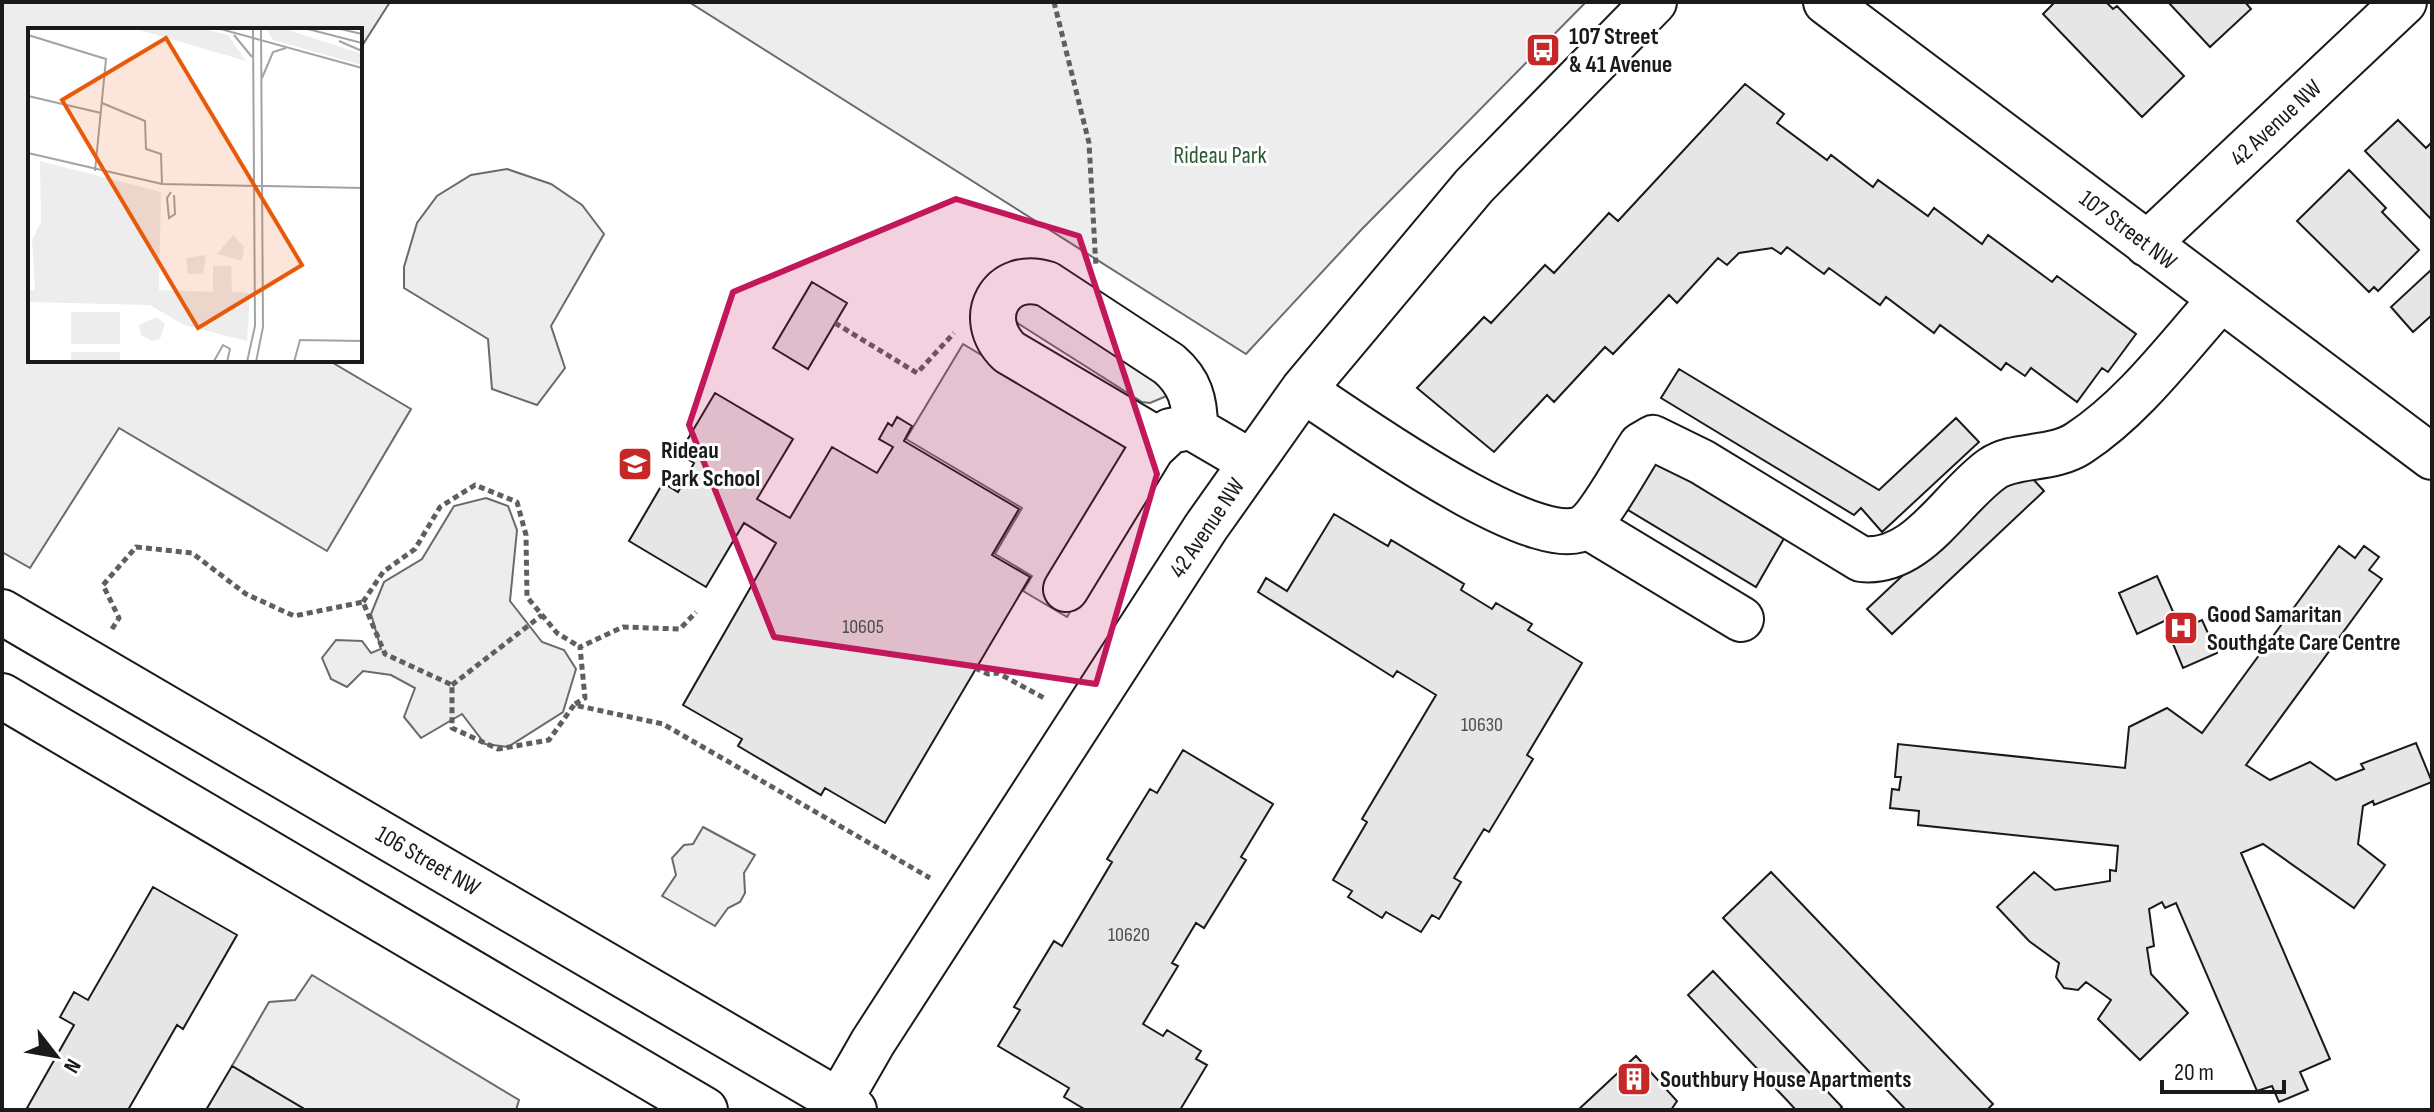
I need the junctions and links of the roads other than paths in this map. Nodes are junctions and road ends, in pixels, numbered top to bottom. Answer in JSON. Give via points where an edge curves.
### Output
{"nodes":[{"id":1,"x":1654,"y":2,"type":"edge"},
{"id":2,"x":1826,"y":2,"type":"edge"},
{"id":3,"x":2404,"y":2,"type":"edge"},
{"id":4,"x":2147,"y":244,"type":"junction"},
{"id":5,"x":2221,"y":299,"type":"junction"},
{"id":6,"x":1303,"y":390,"type":"junction"},
{"id":7,"x":2432,"y":457,"type":"edge"},
{"id":8,"x":1251,"y":462,"type":"junction"},
{"id":9,"x":1587,"y":526,"type":"junction"},
{"id":10,"x":1066,"y":589,"type":"dead end"},
{"id":11,"x":2,"y":612,"type":"edge"},
{"id":12,"x":1741,"y":619,"type":"dead end"},
{"id":13,"x":2,"y":696,"type":"edge"},
{"id":14,"x":842,"y":1107,"type":"edge"},
{"id":15,"x":705,"y":1110,"type":"edge"}],
"edges":[{"from":1,"to":6,"type":"street","name":"42 Avenue NW","via":[[1474,186]]},
{"from":2,"to":4,"type":"street","name":"107 Street NW"},
{"from":3,"to":4,"type":"street","name":"42 Avenue NW"},
{"from":4,"to":5,"type":"street","name":"107 Street NW"},
{"from":5,"to":7,"type":"street","name":"107 Street NW"},
{"from":5,"to":9,"type":"street","via":[[2136,392],[2077,444],[2043,458],[1996,466],[1895,556],[1861,559],[1653,438],[1641,445]]},
{"from":6,"to":8,"type":"street","name":"42 Avenue NW"},
{"from":6,"to":9,"type":"street","via":[[1492,509],[1546,531],[1568,534]]},
{"from":8,"to":10,"type":"street","via":[[1177,434]]},
{"from":8,"to":14,"type":"street","name":"42 Avenue NW","via":[[890,1016]]},
{"from":9,"to":12,"type":"street"},
{"from":11,"to":14,"type":"street","name":"106 Street NW"},
{"from":13,"to":15,"type":"street"}]}
